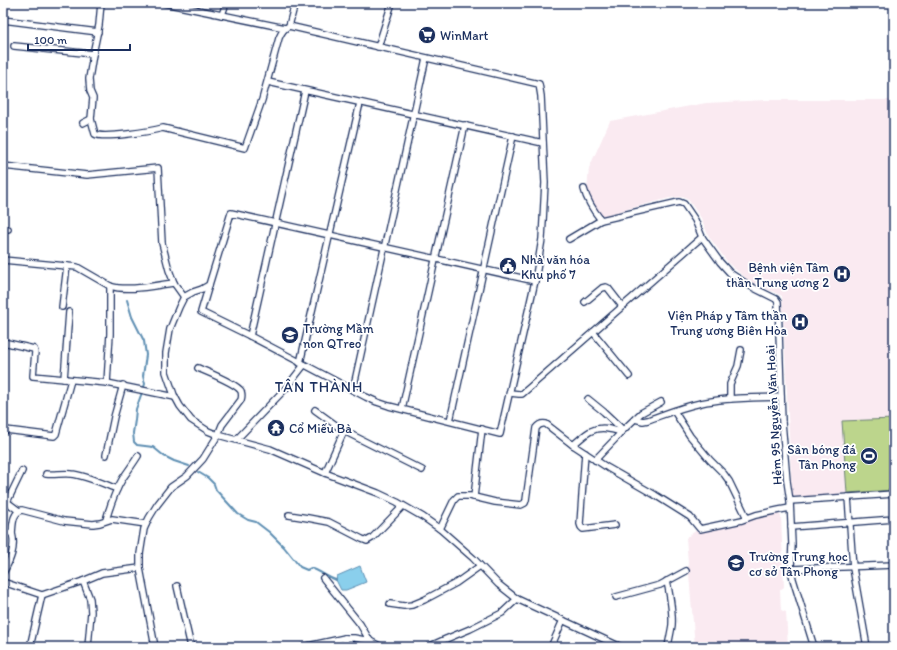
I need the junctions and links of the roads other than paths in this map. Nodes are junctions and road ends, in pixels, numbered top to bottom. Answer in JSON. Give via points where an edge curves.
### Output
{"nodes":[{"id":1,"x":101,"y":3,"type":"edge"},
{"id":2,"x":164,"y":3,"type":"edge"},
{"id":3,"x":226,"y":3,"type":"edge"},
{"id":4,"x":294,"y":3,"type":"edge"},
{"id":5,"x":392,"y":3,"type":"edge"},
{"id":6,"x":222,"y":15,"type":"junction"},
{"id":7,"x":3,"y":20,"type":"edge"},
{"id":8,"x":287,"y":27,"type":"junction"},
{"id":9,"x":98,"y":32,"type":"junction"},
{"id":10,"x":14,"y":46,"type":"dead end"},
{"id":11,"x":378,"y":47,"type":"junction"},
{"id":12,"x":93,"y":54,"type":"junction"},
{"id":13,"x":426,"y":58,"type":"junction"},
{"id":14,"x":268,"y":82,"type":"junction"},
{"id":15,"x":305,"y":91,"type":"junction"},
{"id":16,"x":360,"y":102,"type":"junction"},
{"id":17,"x":414,"y":114,"type":"junction"},
{"id":18,"x":91,"y":119,"type":"junction"},
{"id":19,"x":83,"y":123,"type":"dead end"},
{"id":20,"x":464,"y":125,"type":"junction"},
{"id":21,"x":513,"y":136,"type":"junction"},
{"id":22,"x":543,"y":142,"type":"junction"},
{"id":23,"x":3,"y":166,"type":"edge"},
{"id":24,"x":584,"y":189,"type":"dead end"},
{"id":25,"x":601,"y":220,"type":"junction"},
{"id":26,"x":276,"y":223,"type":"junction"},
{"id":27,"x":330,"y":235,"type":"junction"},
{"id":28,"x":702,"y":237,"type":"junction"},
{"id":29,"x":569,"y":239,"type":"dead end"},
{"id":30,"x":384,"y":247,"type":"junction"},
{"id":31,"x":435,"y":258,"type":"junction"},
{"id":32,"x":3,"y":260,"type":"edge"},
{"id":33,"x":67,"y":266,"type":"junction"},
{"id":34,"x":484,"y":269,"type":"junction"},
{"id":35,"x":535,"y":281,"type":"junction"},
{"id":36,"x":174,"y":283,"type":"junction"},
{"id":37,"x":209,"y":285,"type":"junction"},
{"id":38,"x":110,"y":286,"type":"junction"},
{"id":39,"x":184,"y":297,"type":"junction"},
{"id":40,"x":586,"y":302,"type":"dead end"},
{"id":41,"x":622,"y":306,"type":"junction"},
{"id":42,"x":62,"y":307,"type":"dead end"},
{"id":43,"x":69,"y":312,"type":"dead end"},
{"id":44,"x":593,"y":332,"type":"junction"},
{"id":45,"x":250,"y":336,"type":"junction"},
{"id":46,"x":3,"y":342,"type":"edge"},
{"id":47,"x":741,"y":350,"type":"dead end"},
{"id":48,"x":302,"y":364,"type":"junction"},
{"id":49,"x":198,"y":368,"type":"dead end"},
{"id":50,"x":629,"y":376,"type":"dead end"},
{"id":51,"x":64,"y":379,"type":"junction"},
{"id":52,"x":70,"y":380,"type":"junction"},
{"id":53,"x":107,"y":383,"type":"junction"},
{"id":54,"x":123,"y":385,"type":"junction"},
{"id":55,"x":353,"y":390,"type":"junction"},
{"id":56,"x":510,"y":393,"type":"junction"},
{"id":57,"x":174,"y":397,"type":"junction"},
{"id":58,"x":781,"y":397,"type":"junction"},
{"id":59,"x":588,"y":399,"type":"dead end"},
{"id":60,"x":730,"y":399,"type":"junction"},
{"id":61,"x":661,"y":402,"type":"dead end"},
{"id":62,"x":402,"y":409,"type":"junction"},
{"id":63,"x":315,"y":410,"type":"dead end"},
{"id":64,"x":674,"y":411,"type":"junction"},
{"id":65,"x":635,"y":419,"type":"junction"},
{"id":66,"x":450,"y":421,"type":"junction"},
{"id":67,"x":482,"y":429,"type":"junction"},
{"id":68,"x":6,"y":430,"type":"dead end"},
{"id":69,"x":344,"y":431,"type":"junction"},
{"id":70,"x":622,"y":431,"type":"junction"},
{"id":71,"x":218,"y":435,"type":"junction"},
{"id":72,"x":237,"y":439,"type":"junction"},
{"id":73,"x":573,"y":445,"type":"junction"},
{"id":74,"x":585,"y":453,"type":"junction"},
{"id":75,"x":106,"y":455,"type":"dead end"},
{"id":76,"x":138,"y":456,"type":"dead end"},
{"id":77,"x":595,"y":460,"type":"junction"},
{"id":78,"x":422,"y":470,"type":"dead end"},
{"id":79,"x":22,"y":471,"type":"dead end"},
{"id":80,"x":325,"y":473,"type":"junction"},
{"id":81,"x":46,"y":474,"type":"dead end"},
{"id":82,"x":117,"y":490,"type":"junction"},
{"id":83,"x":894,"y":494,"type":"edge"},
{"id":84,"x":474,"y":497,"type":"junction"},
{"id":85,"x":848,"y":497,"type":"junction"},
{"id":86,"x":5,"y":500,"type":"edge"},
{"id":87,"x":790,"y":501,"type":"junction"},
{"id":88,"x":403,"y":506,"type":"junction"},
{"id":89,"x":790,"y":508,"type":"junction"},
{"id":90,"x":19,"y":511,"type":"junction"},
{"id":91,"x":288,"y":515,"type":"dead end"},
{"id":92,"x":746,"y":518,"type":"junction"},
{"id":93,"x":894,"y":519,"type":"edge"},
{"id":94,"x":106,"y":520,"type":"junction"},
{"id":95,"x":850,"y":522,"type":"junction"},
{"id":96,"x":146,"y":524,"type":"junction"},
{"id":97,"x":615,"y":525,"type":"dead end"},
{"id":98,"x":791,"y":527,"type":"junction"},
{"id":99,"x":440,"y":529,"type":"junction"},
{"id":100,"x":3,"y":532,"type":"edge"},
{"id":101,"x":12,"y":533,"type":"junction"},
{"id":102,"x":894,"y":564,"type":"edge"},
{"id":103,"x":480,"y":566,"type":"junction"},
{"id":104,"x":853,"y":566,"type":"junction"},
{"id":105,"x":140,"y":568,"type":"junction"},
{"id":106,"x":791,"y":569,"type":"junction"},
{"id":107,"x":686,"y":571,"type":"dead end"},
{"id":108,"x":3,"y":573,"type":"edge"},
{"id":109,"x":323,"y":578,"type":"dead end"},
{"id":110,"x":83,"y":581,"type":"junction"},
{"id":111,"x":667,"y":581,"type":"junction"},
{"id":112,"x":4,"y":584,"type":"edge"},
{"id":113,"x":177,"y":586,"type":"dead end"},
{"id":114,"x":42,"y":595,"type":"junction"},
{"id":115,"x":616,"y":597,"type":"dead end"},
{"id":116,"x":517,"y":599,"type":"junction"},
{"id":117,"x":390,"y":604,"type":"dead end"},
{"id":118,"x":563,"y":620,"type":"junction"},
{"id":119,"x":345,"y":638,"type":"junction"},
{"id":120,"x":370,"y":641,"type":"junction"},
{"id":121,"x":30,"y":647,"type":"edge"},
{"id":122,"x":88,"y":647,"type":"edge"},
{"id":123,"x":155,"y":647,"type":"edge"},
{"id":124,"x":191,"y":647,"type":"edge"},
{"id":125,"x":303,"y":647,"type":"edge"},
{"id":126,"x":346,"y":647,"type":"edge"},
{"id":127,"x":382,"y":647,"type":"edge"},
{"id":128,"x":428,"y":647,"type":"edge"},
{"id":129,"x":551,"y":647,"type":"edge"},
{"id":130,"x":621,"y":647,"type":"edge"},
{"id":131,"x":668,"y":647,"type":"edge"},
{"id":132,"x":814,"y":647,"type":"edge"},
{"id":133,"x":867,"y":647,"type":"edge"}],
"edges":[{"from":1,"to":9,"type":"street"},
{"from":2,"to":6,"type":"street"},
{"from":3,"to":6,"type":"street"},
{"from":4,"to":8,"type":"street"},
{"from":5,"to":11,"type":"street"},
{"from":6,"to":8,"type":"street"},
{"from":7,"to":9,"type":"street"},
{"from":8,"to":11,"type":"street"},
{"from":8,"to":14,"type":"street","via":[[279,38]]},
{"from":9,"to":12,"type":"street"},
{"from":10,"to":12,"type":"street"},
{"from":11,"to":13,"type":"street"},
{"from":12,"to":18,"type":"street","via":[[89,79],[93,98]]},
{"from":13,"to":17,"type":"street"},
{"from":13,"to":22,"type":"street","via":[[539,84]]},
{"from":14,"to":15,"type":"street"},
{"from":14,"to":18,"type":"street","via":[[245,148],[163,128],[138,133],[96,136]]},
{"from":15,"to":16,"type":"street"},
{"from":15,"to":26,"type":"street"},
{"from":16,"to":17,"type":"street"},
{"from":16,"to":27,"type":"street"},
{"from":17,"to":20,"type":"street"},
{"from":17,"to":30,"type":"street"},
{"from":18,"to":19,"type":"street"},
{"from":20,"to":21,"type":"street"},
{"from":20,"to":31,"type":"street"},
{"from":21,"to":22,"type":"street"},
{"from":21,"to":34,"type":"street"},
{"from":22,"to":35,"type":"street","via":[[544,219]]},
{"from":23,"to":36,"type":"street","via":[[87,175],[158,168],[162,242]]},
{"from":24,"to":25,"type":"street","via":[[590,205]]},
{"from":25,"to":28,"type":"street","name":"Hẻm 95 Nguyễn Văn Hoài","via":[[679,202],[684,204],[695,220]]},
{"from":25,"to":29,"type":"street"},
{"from":26,"to":27,"type":"street"},
{"from":26,"to":37,"type":"street","via":[[231,213]]},
{"from":26,"to":45,"type":"street"},
{"from":27,"to":30,"type":"street"},
{"from":27,"to":48,"type":"street"},
{"from":28,"to":41,"type":"street"},
{"from":28,"to":58,"type":"street","name":"Hẻm 95 Nguyễn Văn Hoài","via":[[730,273],[778,302]]},
{"from":30,"to":31,"type":"street"},
{"from":30,"to":55,"type":"street"},
{"from":31,"to":34,"type":"street"},
{"from":31,"to":62,"type":"street"},
{"from":32,"to":33,"type":"street"},
{"from":33,"to":38,"type":"street","via":[[84,270]]},
{"from":33,"to":42,"type":"street"},
{"from":34,"to":35,"type":"street"},
{"from":34,"to":66,"type":"street"},
{"from":35,"to":56,"type":"street"},
{"from":36,"to":38,"type":"street","via":[[126,288]]},
{"from":36,"to":39,"type":"street"},
{"from":37,"to":39,"type":"street"},
{"from":37,"to":45,"type":"street","via":[[201,312]]},
{"from":38,"to":53,"type":"street"},
{"from":39,"to":57,"type":"street","via":[[170,329],[166,354],[166,372]]},
{"from":40,"to":41,"type":"street","via":[[606,287]]},
{"from":41,"to":44,"type":"street"},
{"from":43,"to":51,"type":"street"},
{"from":44,"to":50,"type":"street"},
{"from":44,"to":56,"type":"street","via":[[522,394]]},
{"from":45,"to":48,"type":"street"},
{"from":46,"to":51,"type":"street","via":[[34,349],[33,376]]},
{"from":47,"to":60,"type":"street","via":[[738,366],[730,384]]},
{"from":48,"to":55,"type":"street"},
{"from":48,"to":72,"type":"street","via":[[286,388]]},
{"from":49,"to":71,"type":"street","via":[[223,379],[241,391],[240,400]]},
{"from":51,"to":52,"type":"street"},
{"from":52,"to":53,"type":"street"},
{"from":52,"to":68,"type":"street","via":[[54,436]]},
{"from":53,"to":54,"type":"street"},
{"from":54,"to":57,"type":"street"},
{"from":54,"to":75,"type":"street"},
{"from":55,"to":62,"type":"street","via":[[377,402]]},
{"from":56,"to":67,"type":"street","via":[[500,434]]},
{"from":57,"to":71,"type":"street","via":[[191,420]]},
{"from":58,"to":60,"type":"street"},
{"from":58,"to":87,"type":"street","name":"Hẻm 95 Nguyễn Văn Hoài"},
{"from":59,"to":70,"type":"street"},
{"from":60,"to":64,"type":"street"},
{"from":61,"to":65,"type":"street"},
{"from":62,"to":66,"type":"street"},
{"from":63,"to":69,"type":"street"},
{"from":64,"to":65,"type":"street","via":[[648,420]]},
{"from":64,"to":92,"type":"street","via":[[690,436],[729,481]]},
{"from":65,"to":70,"type":"street"},
{"from":66,"to":67,"type":"street"},
{"from":67,"to":84,"type":"street"},
{"from":69,"to":78,"type":"street"},
{"from":69,"to":80,"type":"street"},
{"from":70,"to":73,"type":"street","via":[[601,428],[591,431]]},
{"from":70,"to":77,"type":"street"},
{"from":71,"to":72,"type":"street"},
{"from":71,"to":96,"type":"street","via":[[203,459],[187,476],[171,487]]},
{"from":72,"to":80,"type":"street","via":[[270,449]]},
{"from":73,"to":74,"type":"street"},
{"from":73,"to":84,"type":"street","via":[[546,424],[538,425],[525,503],[521,505],[495,502]]},
{"from":74,"to":77,"type":"street"},
{"from":74,"to":97,"type":"street","via":[[581,527],[583,529]]},
{"from":76,"to":82,"type":"street"},
{"from":77,"to":92,"type":"street","via":[[690,517],[700,529]]},
{"from":79,"to":86,"type":"street"},
{"from":80,"to":88,"type":"street","via":[[378,493]]},
{"from":81,"to":82,"type":"street","via":[[74,474]]},
{"from":82,"to":94,"type":"street"},
{"from":83,"to":85,"type":"street"},
{"from":84,"to":99,"type":"street","via":[[458,496]]},
{"from":85,"to":87,"type":"street"},
{"from":85,"to":95,"type":"street"},
{"from":86,"to":90,"type":"street"},
{"from":87,"to":89,"type":"street","name":"Hẻm 95 Nguyễn Văn Hoài"},
{"from":88,"to":91,"type":"street","via":[[367,541],[329,522]]},
{"from":88,"to":99,"type":"street"},
{"from":89,"to":92,"type":"street"},
{"from":89,"to":98,"type":"street","name":"Hẻm 95 Nguyễn Văn Hoài"},
{"from":90,"to":94,"type":"street","via":[[92,524]]},
{"from":90,"to":101,"type":"street","via":[[14,517]]},
{"from":93,"to":95,"type":"street"},
{"from":94,"to":96,"type":"street","via":[[117,519]]},
{"from":95,"to":98,"type":"street"},
{"from":95,"to":104,"type":"street"},
{"from":96,"to":105,"type":"street","via":[[142,537]]},
{"from":98,"to":106,"type":"street","name":"Hẻm 95 Nguyễn Văn Hoài"},
{"from":99,"to":103,"type":"street"},
{"from":100,"to":101,"type":"street"},
{"from":101,"to":108,"type":"street","via":[[12,554]]},
{"from":102,"to":104,"type":"street"},
{"from":103,"to":116,"type":"street"},
{"from":103,"to":117,"type":"street","via":[[456,583],[424,600],[404,606]]},
{"from":104,"to":106,"type":"street"},
{"from":104,"to":133,"type":"street"},
{"from":105,"to":110,"type":"street","via":[[102,573]]},
{"from":105,"to":123,"type":"street"},
{"from":106,"to":132,"type":"street","name":"Hẻm 95 Nguyễn Văn Hoài"},
{"from":107,"to":111,"type":"street"},
{"from":109,"to":120,"type":"street","via":[[360,624]]},
{"from":110,"to":114,"type":"street"},
{"from":110,"to":122,"type":"street","via":[[90,599],[91,612]]},
{"from":111,"to":115,"type":"street"},
{"from":111,"to":131,"type":"street","via":[[672,616]]},
{"from":112,"to":114,"type":"street"},
{"from":113,"to":124,"type":"street"},
{"from":114,"to":121,"type":"street"},
{"from":116,"to":118,"type":"street"},
{"from":116,"to":128,"type":"street","via":[[502,613]]},
{"from":118,"to":129,"type":"street"},
{"from":118,"to":130,"type":"street"},
{"from":119,"to":120,"type":"street"},
{"from":119,"to":125,"type":"street"},
{"from":119,"to":126,"type":"street"},
{"from":120,"to":127,"type":"street"}]}
